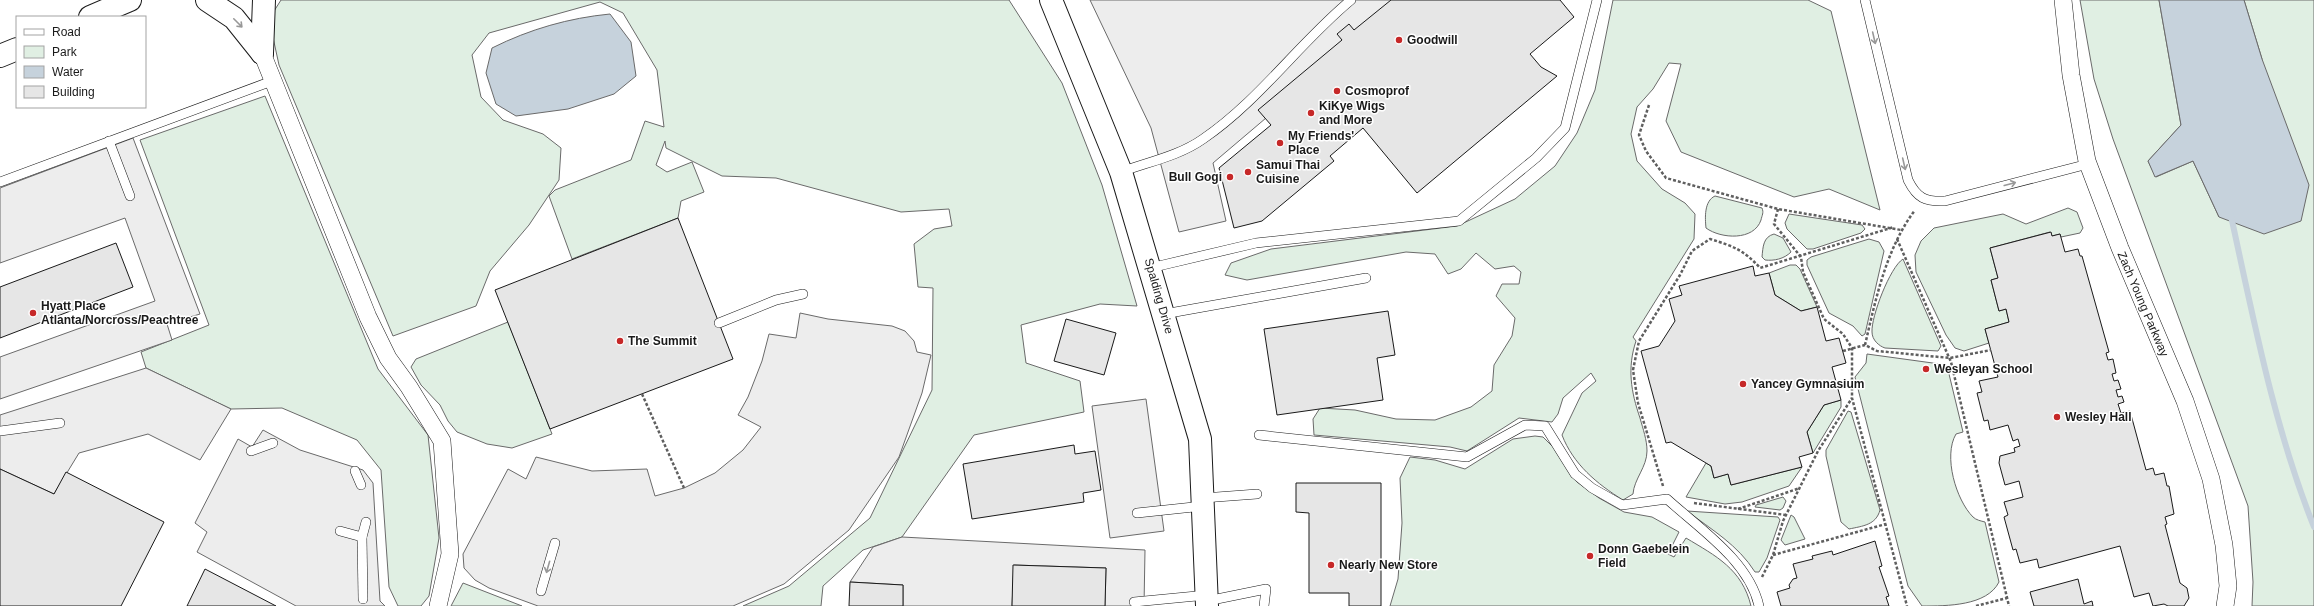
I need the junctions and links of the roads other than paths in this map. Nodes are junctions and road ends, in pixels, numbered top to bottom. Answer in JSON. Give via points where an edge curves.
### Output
{"nodes":[{"id":1,"x":130,"y":0,"type":"edge"},
{"id":2,"x":206,"y":0,"type":"edge"},
{"id":3,"x":264,"y":0,"type":"edge"},
{"id":4,"x":1051,"y":0,"type":"edge"},
{"id":5,"x":1351,"y":0,"type":"edge"},
{"id":6,"x":1597,"y":0,"type":"edge"},
{"id":7,"x":1865,"y":0,"type":"edge"},
{"id":8,"x":2063,"y":0,"type":"edge"},
{"id":9,"x":92,"y":16,"type":"edge"},
{"id":10,"x":16,"y":49,"type":"edge"},
{"id":11,"x":262,"y":53,"type":"junction"},
{"id":12,"x":0,"y":56,"type":"edge"},
{"id":13,"x":272,"y":81,"type":"junction"},
{"id":14,"x":110,"y":141,"type":"junction"},
{"id":15,"x":2088,"y":164,"type":"junction"},
{"id":16,"x":1121,"y":172,"type":"junction"},
{"id":17,"x":0,"y":182,"type":"edge"},
{"id":18,"x":130,"y":196,"type":"dead end"},
{"id":19,"x":1150,"y":268,"type":"junction"},
{"id":20,"x":1366,"y":278,"type":"dead end"},
{"id":21,"x":803,"y":294,"type":"dead end"},
{"id":22,"x":1164,"y":314,"type":"junction"},
{"id":23,"x":719,"y":323,"type":"dead end"},
{"id":24,"x":60,"y":423,"type":"dead end"},
{"id":25,"x":0,"y":430,"type":"edge"},
{"id":26,"x":1258,"y":435,"type":"dead end"},
{"id":27,"x":273,"y":443,"type":"dead end"},
{"id":28,"x":251,"y":451,"type":"dead end"},
{"id":29,"x":355,"y":471,"type":"dead end"},
{"id":30,"x":361,"y":485,"type":"dead end"},
{"id":31,"x":1257,"y":494,"type":"dead end"},
{"id":32,"x":1203,"y":502,"type":"junction"},
{"id":33,"x":1137,"y":513,"type":"dead end"},
{"id":34,"x":366,"y":522,"type":"dead end"},
{"id":35,"x":340,"y":531,"type":"dead end"},
{"id":36,"x":362,"y":537,"type":"junction"},
{"id":37,"x":555,"y":543,"type":"dead end"},
{"id":38,"x":541,"y":591,"type":"dead end"},
{"id":39,"x":363,"y":599,"type":"dead end"},
{"id":40,"x":1207,"y":601,"type":"edge"},
{"id":41,"x":1134,"y":602,"type":"dead end"},
{"id":42,"x":438,"y":606,"type":"edge"},
{"id":43,"x":1264,"y":606,"type":"edge"},
{"id":44,"x":1759,"y":606,"type":"edge"},
{"id":45,"x":2225,"y":606,"type":"edge"}],
"edges":[{"from":1,"to":9,"type":"main road"},
{"from":2,"to":11,"type":"main road","one_way":true,"via":[[234,18]]},
{"from":3,"to":11,"type":"main road"},
{"from":4,"to":16,"type":"main road","name":"Spalding Drive"},
{"from":5,"to":16,"type":"lane","via":[[1326,20],[1266,85],[1202,139],[1177,153]]},
{"from":6,"to":19,"type":"lane","via":[[1565,128],[1536,158],[1459,221],[1256,243]]},
{"from":7,"to":15,"type":"lane","one_way":true,"via":[[1908,180],[1914,192],[1930,202],[1945,201]]},
{"from":8,"to":15,"type":"street","name":"Zach Young Parkway","via":[[2071,75]]},
{"from":10,"to":12,"type":"main road"},
{"from":11,"to":13,"type":"street"},
{"from":13,"to":14,"type":"lane"},
{"from":13,"to":42,"type":"street","via":[[368,318],[388,358],[442,441],[450,554]]},
{"from":14,"to":17,"type":"lane"},
{"from":14,"to":18,"type":"lane"},
{"from":15,"to":45,"type":"street","name":"Zach Young Parkway","via":[[2120,248],[2185,401],[2211,479],[2224,544],[2228,586]]},
{"from":16,"to":19,"type":"main road","name":"Spalding Drive"},
{"from":19,"to":22,"type":"main road","name":"Spalding Drive"},
{"from":20,"to":22,"type":"lane"},
{"from":21,"to":23,"type":"lane","via":[[776,300]]},
{"from":22,"to":32,"type":"main road","name":"Spalding Drive","via":[[1200,439]]},
{"from":24,"to":25,"type":"lane"},
{"from":26,"to":44,"type":"lane","via":[[1467,457],[1525,425],[1545,426],[1575,474],[1592,488],[1622,505],[1667,499],[1740,565],[1756,591]]},
{"from":27,"to":28,"type":"lane"},
{"from":29,"to":30,"type":"lane"},
{"from":31,"to":32,"type":"lane"},
{"from":32,"to":33,"type":"lane"},
{"from":32,"to":40,"type":"main road","name":"Spalding Drive"},
{"from":34,"to":36,"type":"lane"},
{"from":35,"to":36,"type":"lane"},
{"from":36,"to":39,"type":"lane"},
{"from":37,"to":38,"type":"lane","one_way":true},
{"from":40,"to":41,"type":"lane"},
{"from":40,"to":43,"type":"lane","via":[[1266,590]]}]}
